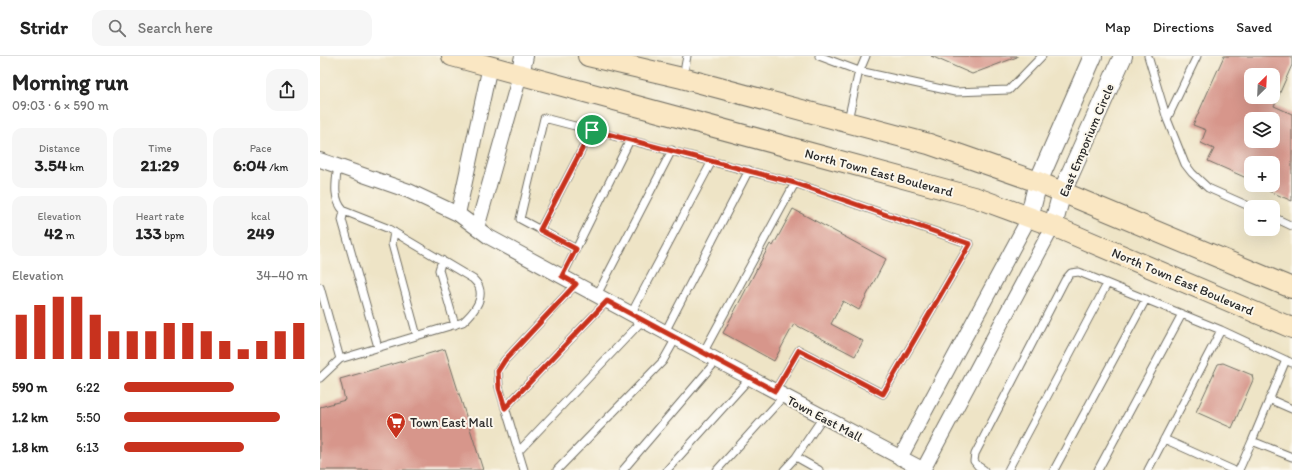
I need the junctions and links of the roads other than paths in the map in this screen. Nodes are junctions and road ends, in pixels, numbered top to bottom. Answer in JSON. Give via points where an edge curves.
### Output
{"nodes":[{"id":1,"x":452,"y":56,"type":"edge"},
{"id":2,"x":588,"y":56,"type":"edge"},
{"id":3,"x":687,"y":56,"type":"edge"},
{"id":4,"x":819,"y":56,"type":"edge"},
{"id":5,"x":866,"y":56,"type":"edge"},
{"id":6,"x":1042,"y":56,"type":"edge"},
{"id":7,"x":1093,"y":56,"type":"edge"},
{"id":8,"x":1123,"y":56,"type":"edge"},
{"id":9,"x":1148,"y":56,"type":"edge"},
{"id":10,"x":1197,"y":56,"type":"edge"},
{"id":11,"x":491,"y":61,"type":"edge"},
{"id":12,"x":522,"y":65,"type":"edge"},
{"id":13,"x":859,"y":72,"type":"junction"},
{"id":14,"x":682,"y":78,"type":"junction"},
{"id":15,"x":1167,"y":119,"type":"junction"},
{"id":16,"x":847,"y":122,"type":"junction"},
{"id":17,"x":592,"y":130,"type":"junction"},
{"id":18,"x":630,"y":140,"type":"junction"},
{"id":19,"x":672,"y":150,"type":"junction"},
{"id":20,"x":320,"y":160,"type":"edge"},
{"id":21,"x":712,"y":160,"type":"junction"},
{"id":22,"x":338,"y":165,"type":"junction"},
{"id":23,"x":749,"y":170,"type":"junction"},
{"id":24,"x":1038,"y":182,"type":"junction"},
{"id":25,"x":795,"y":183,"type":"junction"},
{"id":26,"x":1062,"y":192,"type":"junction"},
{"id":27,"x":1244,"y":205,"type":"edge"},
{"id":28,"x":344,"y":210,"type":"junction"},
{"id":29,"x":458,"y":214,"type":"junction"},
{"id":30,"x":1030,"y":218,"type":"junction"},
{"id":31,"x":1280,"y":221,"type":"edge"},
{"id":32,"x":1053,"y":226,"type":"junction"},
{"id":33,"x":1292,"y":226,"type":"edge"},
{"id":34,"x":477,"y":228,"type":"junction"},
{"id":35,"x":540,"y":230,"type":"junction"},
{"id":36,"x":394,"y":232,"type":"junction"},
{"id":37,"x":576,"y":249,"type":"junction"},
{"id":38,"x":442,"y":260,"type":"junction"},
{"id":39,"x":562,"y":276,"type":"junction"},
{"id":40,"x":576,"y":284,"type":"junction"},
{"id":41,"x":1107,"y":284,"type":"junction"},
{"id":42,"x":320,"y":287,"type":"edge"},
{"id":43,"x":1292,"y":288,"type":"edge"},
{"id":44,"x":602,"y":298,"type":"junction"},
{"id":45,"x":1146,"y":299,"type":"junction"},
{"id":46,"x":1182,"y":314,"type":"junction"},
{"id":47,"x":637,"y":317,"type":"junction"},
{"id":48,"x":455,"y":325,"type":"junction"},
{"id":49,"x":1292,"y":328,"type":"edge"},
{"id":50,"x":1221,"y":330,"type":"junction"},
{"id":51,"x":671,"y":335,"type":"junction"},
{"id":52,"x":417,"y":336,"type":"junction"},
{"id":53,"x":378,"y":348,"type":"junction"},
{"id":54,"x":703,"y":352,"type":"junction"},
{"id":55,"x":340,"y":359,"type":"junction"},
{"id":56,"x":717,"y":360,"type":"junction"},
{"id":57,"x":1289,"y":362,"type":"edge"},
{"id":58,"x":320,"y":378,"type":"edge"},
{"id":59,"x":750,"y":378,"type":"junction"},
{"id":60,"x":779,"y":394,"type":"junction"},
{"id":61,"x":1269,"y":400,"type":"junction"},
{"id":62,"x":505,"y":408,"type":"junction"},
{"id":63,"x":1292,"y":409,"type":"edge"},
{"id":64,"x":823,"y":417,"type":"junction"},
{"id":65,"x":1164,"y":439,"type":"junction"},
{"id":66,"x":1252,"y":441,"type":"junction"},
{"id":67,"x":518,"y":452,"type":"junction"},
{"id":68,"x":796,"y":457,"type":"junction"},
{"id":69,"x":1292,"y":457,"type":"edge"},
{"id":70,"x":900,"y":458,"type":"junction"},
{"id":71,"x":524,"y":470,"type":"edge"},
{"id":72,"x":558,"y":470,"type":"edge"},
{"id":73,"x":623,"y":470,"type":"edge"},
{"id":74,"x":667,"y":470,"type":"edge"},
{"id":75,"x":717,"y":470,"type":"edge"},
{"id":76,"x":784,"y":470,"type":"edge"},
{"id":77,"x":819,"y":470,"type":"edge"},
{"id":78,"x":924,"y":470,"type":"edge"},
{"id":79,"x":984,"y":470,"type":"edge"},
{"id":80,"x":1008,"y":470,"type":"edge"},
{"id":81,"x":1054,"y":470,"type":"edge"},
{"id":82,"x":1098,"y":470,"type":"edge"},
{"id":83,"x":1148,"y":470,"type":"edge"},
{"id":84,"x":1233,"y":470,"type":"edge"},
{"id":85,"x":1239,"y":470,"type":"edge"}],
"edges":[{"from":1,"to":11,"type":"main road","name":"North Town East Boulevard"},
{"from":2,"to":14,"type":"main road"},
{"from":3,"to":14,"type":"lane"},
{"from":4,"to":13,"type":"lane"},
{"from":5,"to":13,"type":"lane"},
{"from":6,"to":13,"type":"lane","via":[[1010,90],[955,92]]},
{"from":7,"to":24,"type":"street","name":"East Emporium Circle"},
{"from":8,"to":26,"type":"street","name":"East Emporium Circle"},
{"from":9,"to":15,"type":"lane"},
{"from":10,"to":15,"type":"lane"},
{"from":11,"to":12,"type":"main road","name":"North Town East Boulevard"},
{"from":11,"to":29,"type":"street"},
{"from":12,"to":30,"type":"main road","name":"North Town East Boulevard","via":[[977,198]]},
{"from":12,"to":34,"type":"street"},
{"from":13,"to":16,"type":"lane"},
{"from":14,"to":16,"type":"main road"},
{"from":15,"to":27,"type":"lane","via":[[1185,164],[1192,173],[1208,188]]},
{"from":16,"to":24,"type":"main road","via":[[929,144]]},
{"from":17,"to":18,"type":"lane"},
{"from":17,"to":35,"type":"lane"},
{"from":17,"to":35,"type":"lane","via":[[544,118],[520,220]]},
{"from":18,"to":19,"type":"lane"},
{"from":18,"to":37,"type":"lane"},
{"from":19,"to":21,"type":"lane"},
{"from":19,"to":44,"type":"lane"},
{"from":20,"to":22,"type":"street","name":"Town East Mall"},
{"from":21,"to":23,"type":"lane"},
{"from":21,"to":47,"type":"lane"},
{"from":22,"to":28,"type":"lane","via":[[335,191],[340,207]]},
{"from":22,"to":29,"type":"street","name":"Town East Mall","via":[[409,191]]},
{"from":23,"to":25,"type":"lane"},
{"from":23,"to":51,"type":"lane"},
{"from":24,"to":26,"type":"main road"},
{"from":24,"to":30,"type":"street","name":"East Emporium Circle"},
{"from":25,"to":54,"type":"lane"},
{"from":25,"to":60,"type":"lane","via":[[970,244],[883,394],[799,350]]},
{"from":26,"to":32,"type":"street","name":"East Emporium Circle"},
{"from":26,"to":43,"type":"main road"},
{"from":28,"to":36,"type":"lane"},
{"from":28,"to":53,"type":"lane","via":[[342,220]]},
{"from":29,"to":34,"type":"street","name":"Town East Mall"},
{"from":30,"to":32,"type":"main road","name":"North Town East Boulevard"},
{"from":30,"to":70,"type":"street"},
{"from":31,"to":33,"type":"lane"},
{"from":32,"to":49,"type":"main road","name":"North Town East Boulevard"},
{"from":32,"to":78,"type":"street","name":"Town East Mall"},
{"from":34,"to":39,"type":"street","name":"Town East Mall"},
{"from":35,"to":37,"type":"lane"},
{"from":36,"to":38,"type":"lane"},
{"from":36,"to":52,"type":"lane","via":[[392,244]]},
{"from":37,"to":39,"type":"lane"},
{"from":38,"to":48,"type":"lane","via":[[439,270]]},
{"from":38,"to":48,"type":"lane","via":[[473,279],[479,287],[479,299],[473,313]]},
{"from":39,"to":40,"type":"street","name":"Town East Mall"},
{"from":40,"to":44,"type":"street","name":"Town East Mall"},
{"from":40,"to":62,"type":"lane","via":[[505,360],[498,371],[499,388]]},
{"from":41,"to":45,"type":"lane"},
{"from":41,"to":79,"type":"lane","via":[[1079,272],[1071,273],[1065,280],[975,454],[974,461]]},
{"from":41,"to":80,"type":"lane"},
{"from":42,"to":55,"type":"lane"},
{"from":44,"to":47,"type":"street","name":"Town East Mall"},
{"from":44,"to":62,"type":"lane"},
{"from":45,"to":46,"type":"lane"},
{"from":45,"to":81,"type":"lane"},
{"from":46,"to":50,"type":"lane"},
{"from":46,"to":82,"type":"lane"},
{"from":47,"to":51,"type":"street","name":"Town East Mall"},
{"from":47,"to":67,"type":"lane"},
{"from":48,"to":52,"type":"lane"},
{"from":50,"to":57,"type":"lane"},
{"from":50,"to":65,"type":"lane"},
{"from":51,"to":54,"type":"street","name":"Town East Mall"},
{"from":51,"to":72,"type":"lane","via":[[663,361]]},
{"from":52,"to":53,"type":"lane"},
{"from":53,"to":55,"type":"lane"},
{"from":54,"to":56,"type":"street","name":"Town East Mall"},
{"from":55,"to":58,"type":"lane"},
{"from":56,"to":59,"type":"street","name":"Town East Mall"},
{"from":56,"to":73,"type":"lane"},
{"from":57,"to":61,"type":"lane"},
{"from":59,"to":60,"type":"street","name":"Town East Mall"},
{"from":59,"to":74,"type":"lane"},
{"from":60,"to":64,"type":"street","name":"Town East Mall"},
{"from":60,"to":75,"type":"lane"},
{"from":61,"to":63,"type":"lane"},
{"from":61,"to":66,"type":"lane"},
{"from":62,"to":67,"type":"lane"},
{"from":64,"to":68,"type":"lane"},
{"from":64,"to":70,"type":"street","name":"Town East Mall"},
{"from":65,"to":83,"type":"lane"},
{"from":65,"to":84,"type":"lane"},
{"from":66,"to":69,"type":"lane"},
{"from":66,"to":85,"type":"lane"},
{"from":67,"to":71,"type":"lane"},
{"from":68,"to":76,"type":"lane"},
{"from":68,"to":77,"type":"lane"},
{"from":70,"to":78,"type":"street","name":"Town East Mall"}]}
